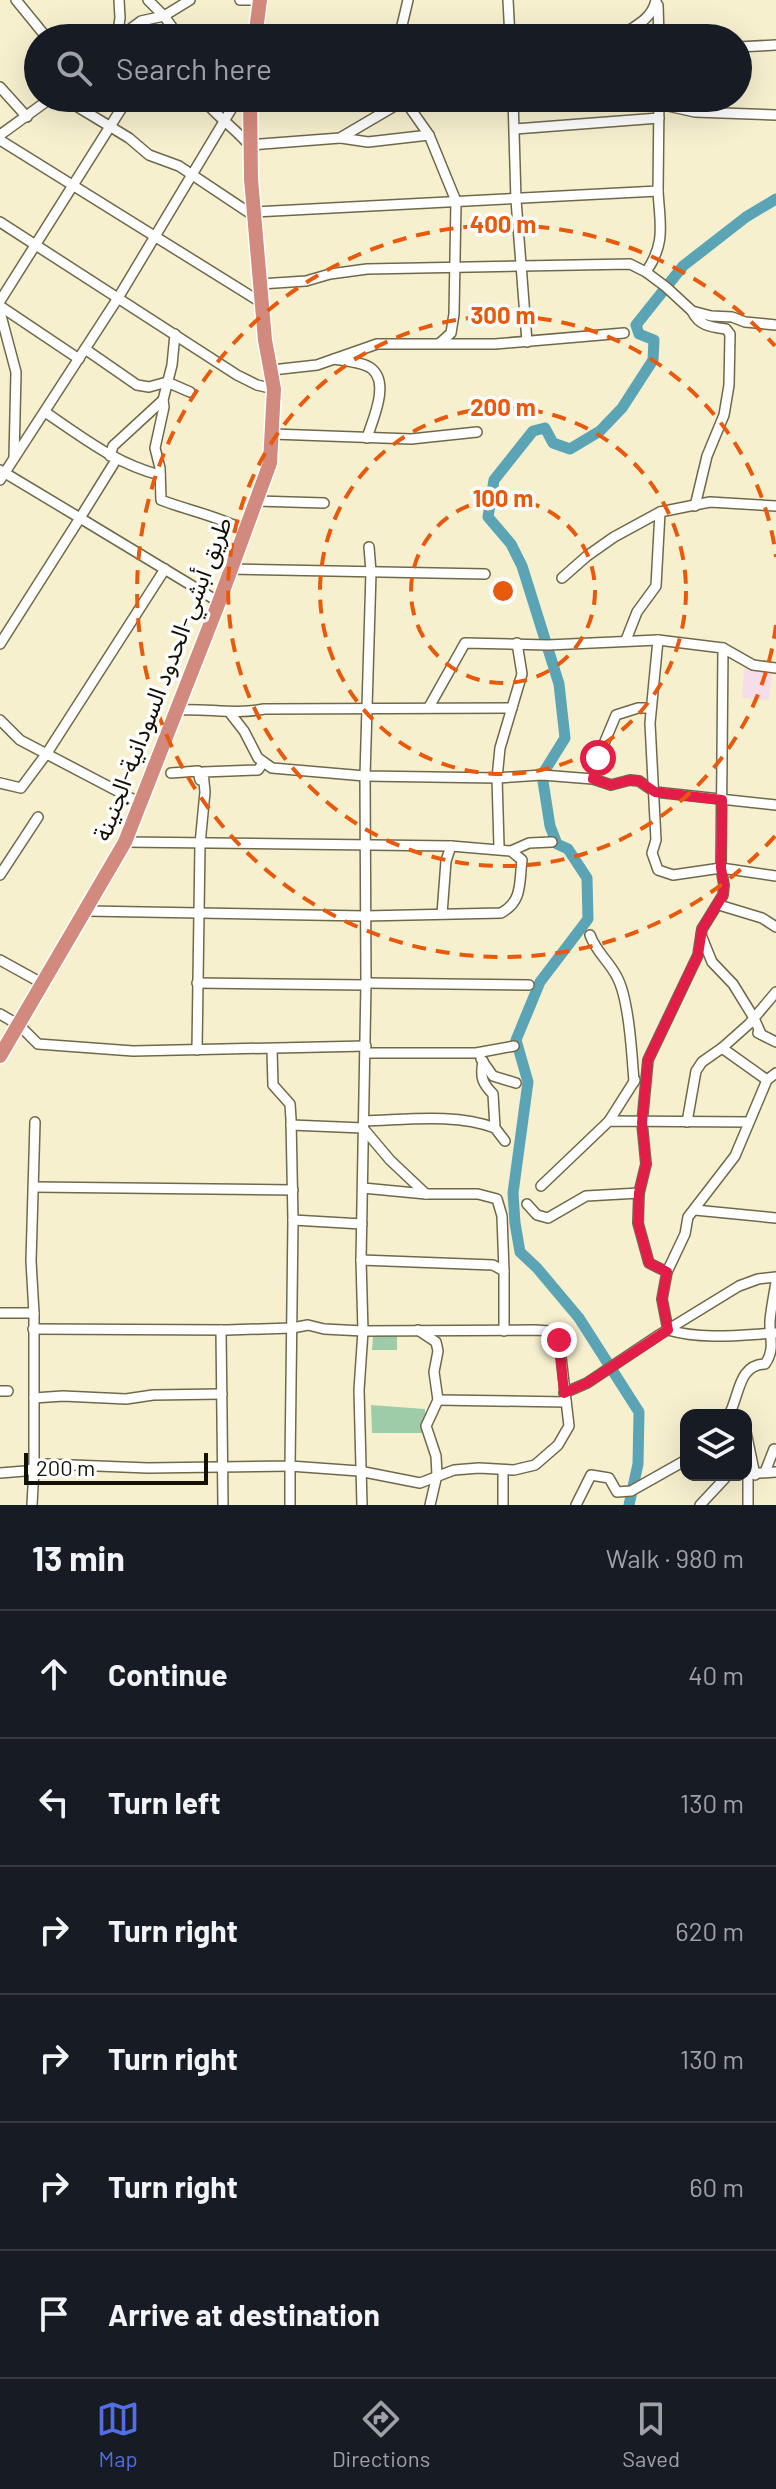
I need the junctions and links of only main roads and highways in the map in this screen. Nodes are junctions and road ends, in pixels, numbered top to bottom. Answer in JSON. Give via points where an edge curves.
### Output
{"nodes":[{"id":1,"x":260,"y":0,"type":"edge"},
{"id":2,"x":257,"y":24,"type":"edge"},
{"id":3,"x":250,"y":112,"type":"edge"},
{"id":4,"x":265,"y":340,"type":"junction"},
{"id":5,"x":270,"y":388,"type":"junction"},
{"id":6,"x":271,"y":434,"type":"junction"},
{"id":7,"x":228,"y":569,"type":"junction"},
{"id":8,"x":157,"y":754,"type":"junction"},
{"id":9,"x":139,"y":802,"type":"junction"},
{"id":10,"x":109,"y":866,"type":"junction"},
{"id":11,"x":10,"y":1020,"type":"edge"},
{"id":12,"x":0,"y":1042,"type":"edge"},
{"id":13,"x":0,"y":1056,"type":"edge"}],
"edges":[{"from":1,"to":2,"type":"highway"},
{"from":3,"to":4,"type":"highway"},
{"from":4,"to":5,"type":"highway","name":"طريق أبشي-الحدود السودانية-الجنينة"},
{"from":4,"to":5,"type":"highway","via":[[262,364]]},
{"from":5,"to":6,"type":"highway","name":"طريق أبشي-الحدود السودانية-الجنينة"},
{"from":6,"to":7,"type":"highway"},
{"from":6,"to":7,"type":"highway","name":"طريق أبشي-الحدود السودانية-الجنينة","via":[[270,463]]},
{"from":7,"to":8,"type":"highway"},
{"from":7,"to":8,"type":"highway","name":"طريق أبشي-الحدود السودانية-الجنينة"},
{"from":8,"to":9,"type":"highway","name":"طريق أبشي-الحدود السودانية-الجنينة"},
{"from":9,"to":10,"type":"highway"},
{"from":9,"to":10,"type":"highway","name":"طريق أبشي-الحدود السودانية-الجنينة","via":[[125,842]]},
{"from":10,"to":11,"type":"highway"},
{"from":10,"to":11,"type":"highway","name":"طريق أبشي-الحدود السودانية-الجنينة","via":[[87,911]]},
{"from":11,"to":12,"type":"highway"},
{"from":11,"to":13,"type":"highway","name":"طريق أبشي-الحدود السودانية-الجنينة"}]}
